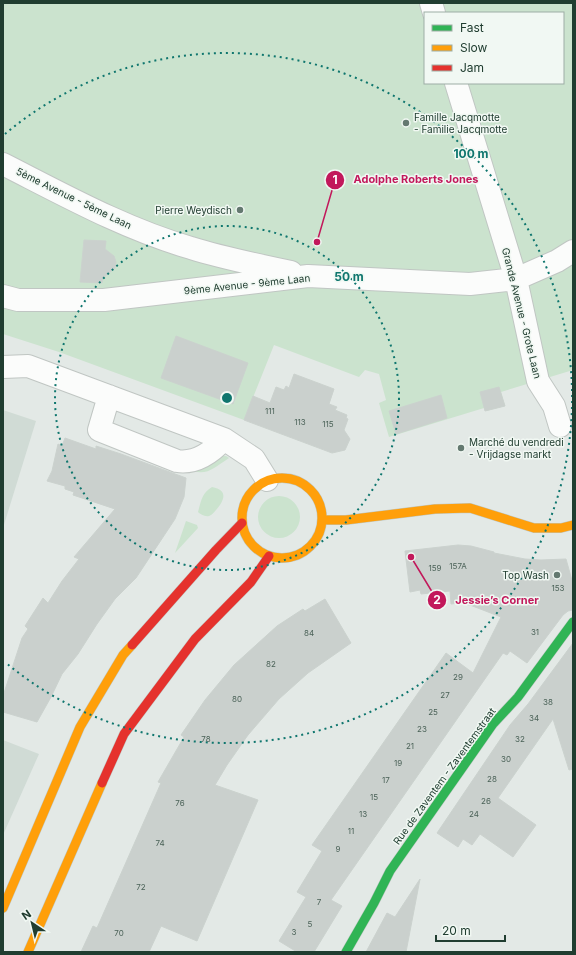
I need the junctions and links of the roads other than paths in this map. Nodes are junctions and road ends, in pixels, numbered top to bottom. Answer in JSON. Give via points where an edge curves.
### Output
{"nodes":[{"id":1,"x":456,"y":84,"type":"edge"},
{"id":2,"x":3,"y":164,"type":"edge"},
{"id":3,"x":573,"y":252,"type":"edge"},
{"id":4,"x":308,"y":276,"type":"junction"},
{"id":5,"x":516,"y":279,"type":"junction"},
{"id":6,"x":3,"y":296,"type":"edge"},
{"id":7,"x":3,"y":368,"type":"edge"},
{"id":8,"x":109,"y":396,"type":"junction"},
{"id":9,"x":560,"y":426,"type":"dead end"},
{"id":10,"x":224,"y":439,"type":"junction"},
{"id":11,"x":267,"y":480,"type":"junction"},
{"id":12,"x":322,"y":520,"type":"junction"},
{"id":13,"x":242,"y":523,"type":"junction"},
{"id":14,"x":573,"y":525,"type":"edge"},
{"id":15,"x":269,"y":556,"type":"junction"},
{"id":16,"x":573,"y":622,"type":"edge"},
{"id":17,"x":3,"y":908,"type":"edge"},
{"id":18,"x":28,"y":952,"type":"edge"},
{"id":19,"x":346,"y":952,"type":"edge"}],
"edges":[{"from":1,"to":5,"type":"street","name":"Grande Avenue - Grote Laan"},
{"from":2,"to":4,"type":"street","name":"5ème Avenue - 5ème Laan","via":[[96,211],[154,236],[191,248]]},
{"from":3,"to":5,"type":"street","name":"9ème Avenue - 9ème Laan"},
{"from":4,"to":5,"type":"street","name":"9ème Avenue - 9ème Laan","via":[[470,284]]},
{"from":4,"to":6,"type":"street","name":"9ème Avenue - 9ème Laan","via":[[104,300],[18,300]]},
{"from":5,"to":9,"type":"street","name":"Grande Avenue - Grote Laan","via":[[538,381],[554,406]]},
{"from":7,"to":8,"type":"street","via":[[28,366]]},
{"from":8,"to":10,"type":"street"},
{"from":8,"to":10,"type":"street","via":[[99,430],[177,461],[196,460],[213,451]]},
{"from":10,"to":11,"type":"street","via":[[254,459]]},
{"from":11,"to":12,"type":"street","via":[[289,478],[301,482],[319,500]]},
{"from":11,"to":13,"type":"street","via":[[254,489],[246,499],[242,510]]},
{"from":12,"to":14,"type":"street","via":[[470,508],[534,528],[561,528]]},
{"from":12,"to":15,"type":"street","via":[[320,532],[305,551],[282,558]]},
{"from":13,"to":15,"type":"street","via":[[251,544]]},
{"from":13,"to":17,"type":"street","via":[[123,655],[80,727]]},
{"from":15,"to":18,"type":"street","via":[[251,582],[195,639],[124,734]]},
{"from":16,"to":19,"type":"street","name":"Rue de Zaventem - Zaventemstraat","via":[[518,697],[494,724],[390,871]]}]}
